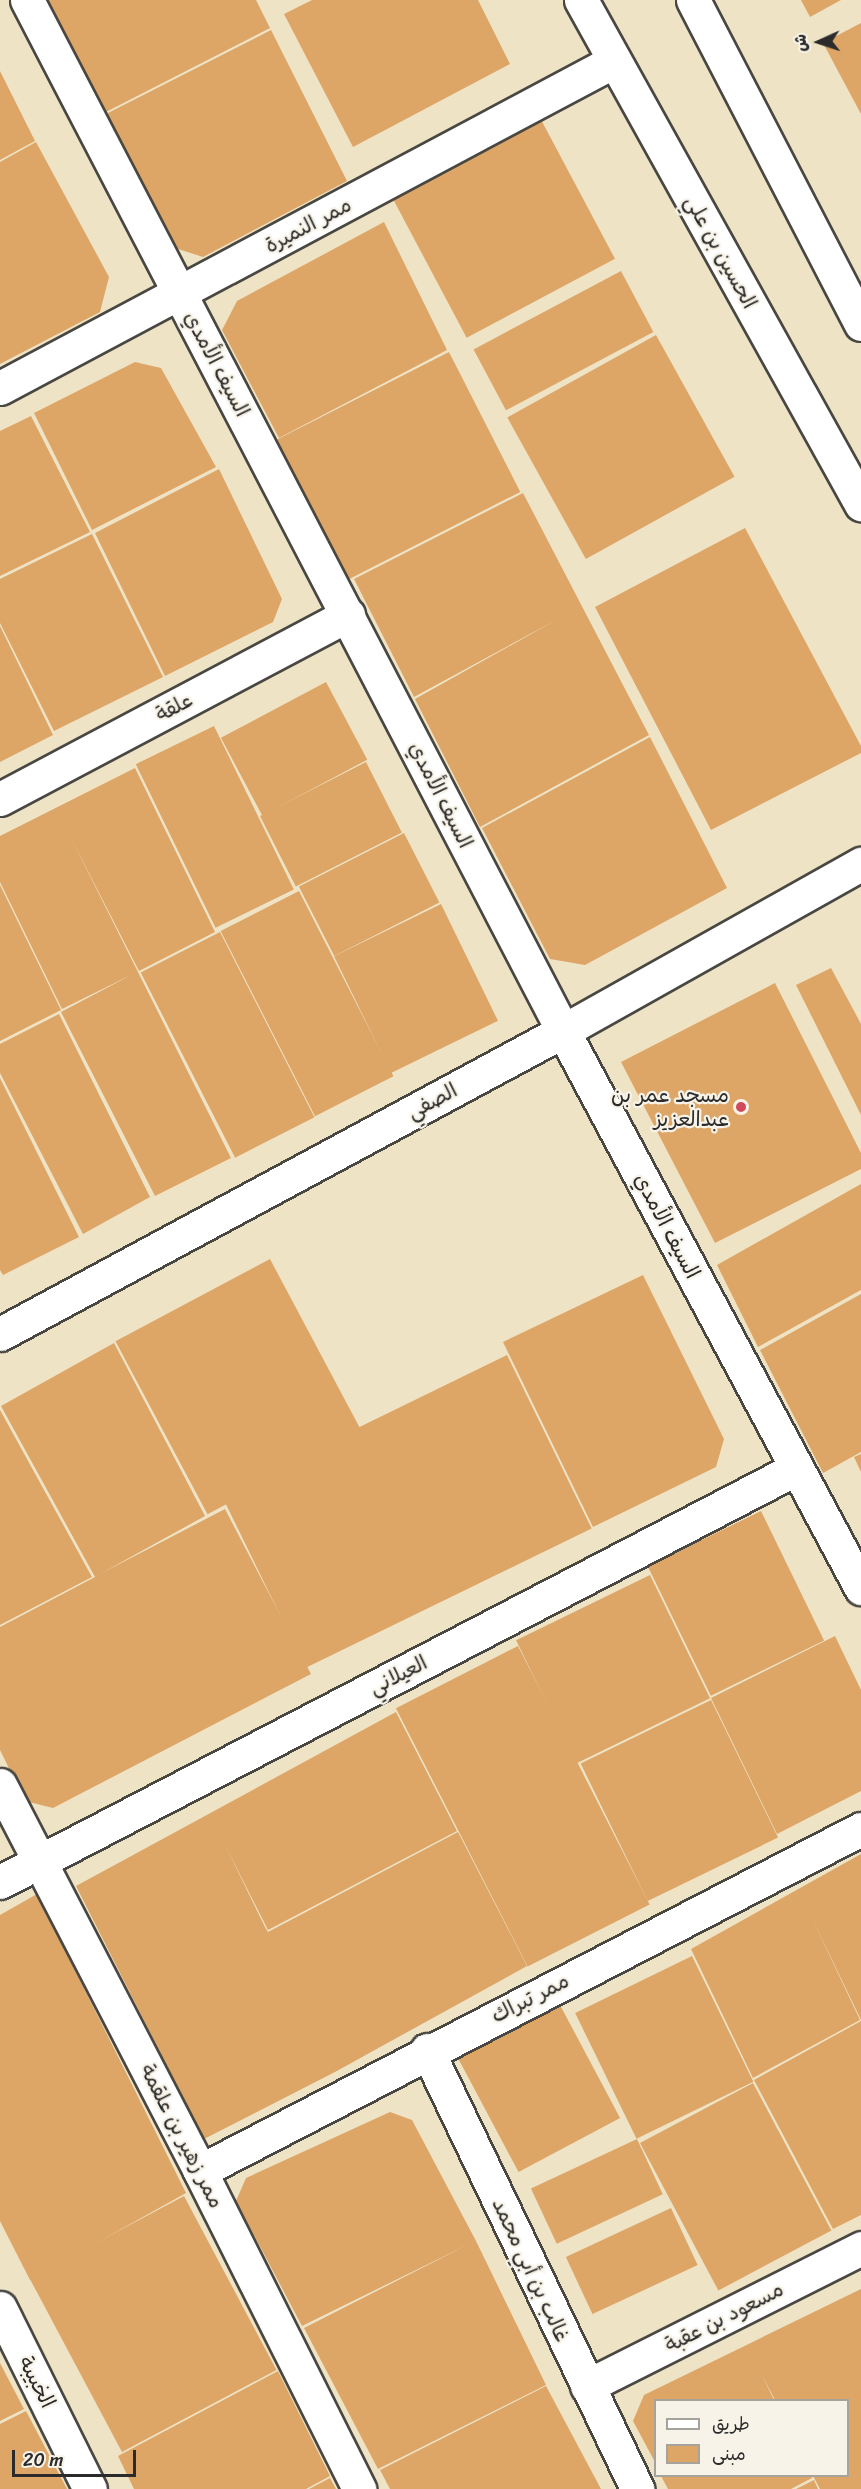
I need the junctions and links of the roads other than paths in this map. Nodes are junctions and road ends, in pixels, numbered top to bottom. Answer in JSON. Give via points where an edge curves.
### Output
{"nodes":[{"id":1,"x":27,"y":0,"type":"edge"},
{"id":2,"x":581,"y":0,"type":"edge"},
{"id":3,"x":693,"y":0,"type":"edge"},
{"id":4,"x":614,"y":61,"type":"junction"},
{"id":5,"x":180,"y":294,"type":"junction"},
{"id":6,"x":861,"y":324,"type":"edge"},
{"id":7,"x":0,"y":388,"type":"edge"},
{"id":8,"x":861,"y":504,"type":"edge"},
{"id":9,"x":348,"y":615,"type":"junction"},
{"id":10,"x":0,"y":800,"type":"edge"},
{"id":11,"x":861,"y":864,"type":"edge"},
{"id":12,"x":563,"y":1030,"type":"junction"},
{"id":13,"x":0,"y":1334,"type":"edge"},
{"id":14,"x":797,"y":1468,"type":"junction"},
{"id":15,"x":861,"y":1588,"type":"edge"},
{"id":16,"x":0,"y":1785,"type":"edge"},
{"id":17,"x":861,"y":1828,"type":"edge"},
{"id":18,"x":40,"y":1860,"type":"junction"},
{"id":19,"x":0,"y":1882,"type":"edge"},
{"id":20,"x":427,"y":2050,"type":"junction"},
{"id":21,"x":200,"y":2171,"type":"junction"},
{"id":22,"x":861,"y":2248,"type":"edge"},
{"id":23,"x":0,"y":2308,"type":"edge"},
{"id":24,"x":586,"y":2386,"type":"junction"},
{"id":25,"x":90,"y":2489,"type":"edge"},
{"id":26,"x":359,"y":2489,"type":"edge"},
{"id":27,"x":637,"y":2489,"type":"edge"}],
"edges":[{"from":1,"to":5,"type":"street","name":"السيف الأمدي"},
{"from":2,"to":4,"type":"street","name":"الحسين بن علي"},
{"from":3,"to":6,"type":"street"},
{"from":4,"to":5,"type":"street","name":"ممر النميرة"},
{"from":4,"to":8,"type":"street","name":"الحسين بن علي"},
{"from":5,"to":7,"type":"street","name":"ممر النميرة"},
{"from":5,"to":9,"type":"street","name":"السيف الأمدي"},
{"from":9,"to":10,"type":"street","name":"علقة"},
{"from":9,"to":12,"type":"street","name":"السيف الأمدي"},
{"from":11,"to":12,"type":"street","name":"الصفي"},
{"from":12,"to":13,"type":"street","name":"الصفي"},
{"from":12,"to":14,"type":"street","name":"السيف الأمدي"},
{"from":14,"to":15,"type":"street","name":"السيف الأمدي"},
{"from":14,"to":18,"type":"street","name":"العيلاني"},
{"from":16,"to":18,"type":"street","name":"ممر زهير بن علقمة"},
{"from":17,"to":20,"type":"street","name":"ممر تبراك"},
{"from":18,"to":19,"type":"street","name":"العيلاني"},
{"from":18,"to":21,"type":"street","name":"ممر زهير بن علقمة"},
{"from":20,"to":21,"type":"street","name":"ممر تبراك"},
{"from":20,"to":24,"type":"street","name":"غالب بن أبي محمد"},
{"from":21,"to":26,"type":"street","name":"ممر زهير بن علقمة"},
{"from":22,"to":24,"type":"street","name":"مسعود بن عقبة"},
{"from":23,"to":25,"type":"street","name":"الخبيبة"},
{"from":24,"to":27,"type":"street","name":"غالب بن أبي محمد"}]}
